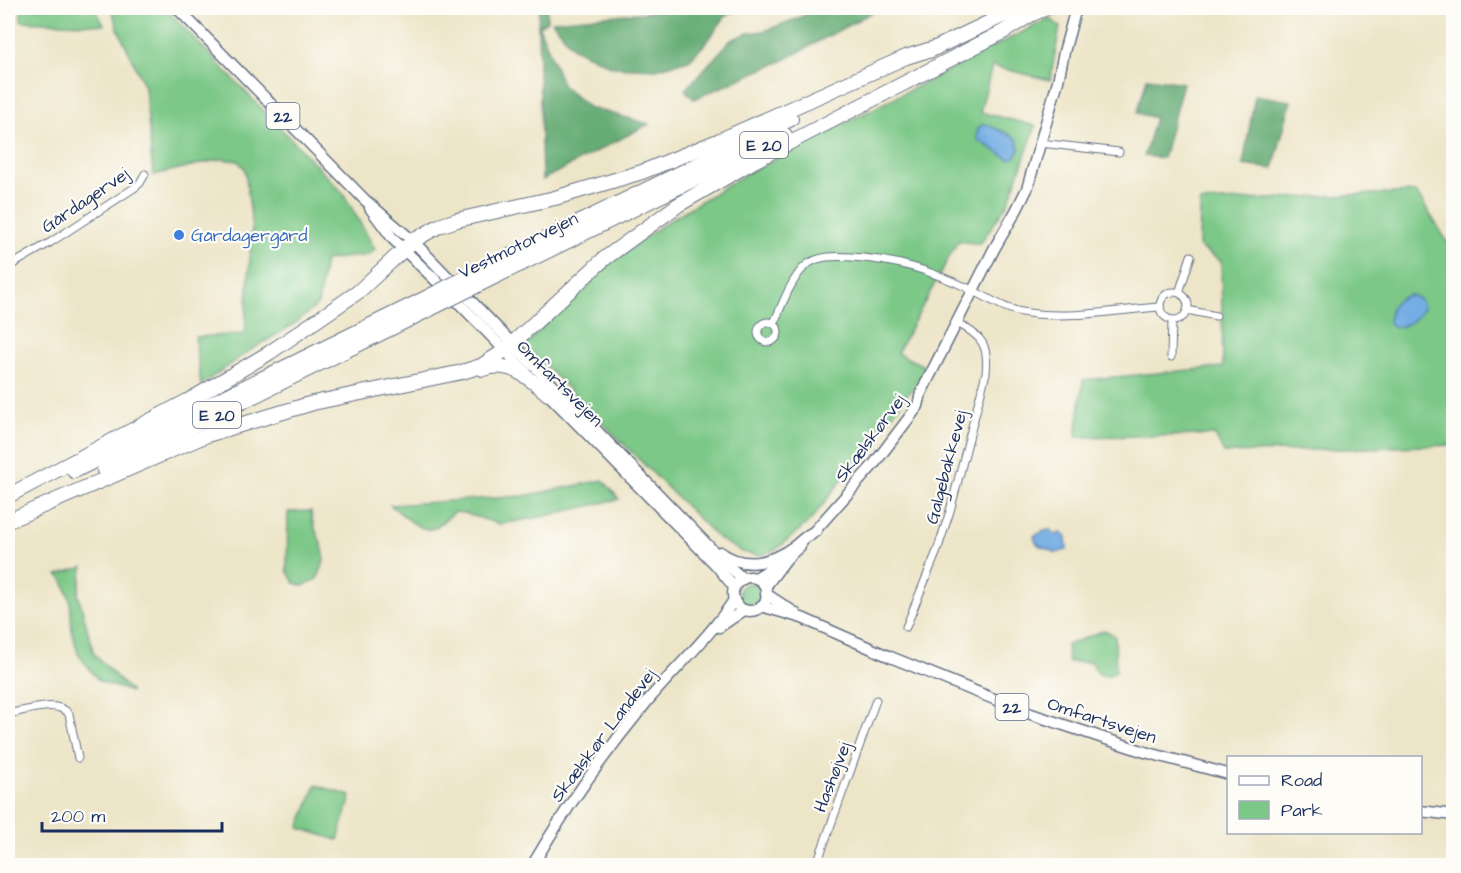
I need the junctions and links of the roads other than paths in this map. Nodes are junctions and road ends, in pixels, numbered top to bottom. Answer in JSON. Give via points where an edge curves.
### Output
{"nodes":[{"id":1,"x":177,"y":8,"type":"edge"},
{"id":2,"x":1046,"y":8,"type":"edge"},
{"id":3,"x":1076,"y":8,"type":"edge"},
{"id":4,"x":1024,"y":11,"type":"edge"},
{"id":5,"x":935,"y":48,"type":"junction"},
{"id":6,"x":1040,"y":143,"type":"junction"},
{"id":7,"x":1119,"y":152,"type":"dead end"},
{"id":8,"x":145,"y":174,"type":"dead end"},
{"id":9,"x":409,"y":246,"type":"junction"},
{"id":10,"x":1191,"y":256,"type":"dead end"},
{"id":11,"x":8,"y":267,"type":"edge"},
{"id":12,"x":480,"y":277,"type":"junction"},
{"id":13,"x":974,"y":291,"type":"junction"},
{"id":14,"x":1179,"y":293,"type":"junction"},
{"id":15,"x":423,"y":306,"type":"junction"},
{"id":16,"x":1160,"y":307,"type":"junction"},
{"id":17,"x":1187,"y":310,"type":"junction"},
{"id":18,"x":1216,"y":316,"type":"dead end"},
{"id":19,"x":1172,"y":320,"type":"junction"},
{"id":20,"x":774,"y":323,"type":"dead end"},
{"id":21,"x":957,"y":323,"type":"junction"},
{"id":22,"x":509,"y":348,"type":"junction"},
{"id":23,"x":1171,"y":357,"type":"dead end"},
{"id":24,"x":425,"y":380,"type":"junction"},
{"id":25,"x":548,"y":394,"type":"junction"},
{"id":26,"x":8,"y":496,"type":"edge"},
{"id":27,"x":8,"y":503,"type":"edge"},
{"id":28,"x":8,"y":517,"type":"edge"},
{"id":29,"x":8,"y":521,"type":"edge"},
{"id":30,"x":687,"y":523,"type":"junction"},
{"id":31,"x":816,"y":531,"type":"junction"},
{"id":32,"x":787,"y":558,"type":"junction"},
{"id":33,"x":756,"y":578,"type":"junction"},
{"id":34,"x":738,"y":583,"type":"junction"},
{"id":35,"x":766,"y":590,"type":"junction"},
{"id":36,"x":734,"y":600,"type":"junction"},
{"id":37,"x":761,"y":606,"type":"junction"},
{"id":38,"x":744,"y":610,"type":"junction"},
{"id":39,"x":802,"y":618,"type":"junction"},
{"id":40,"x":906,"y":627,"type":"dead end"},
{"id":41,"x":711,"y":632,"type":"junction"},
{"id":42,"x":876,"y":700,"type":"dead end"},
{"id":43,"x":8,"y":714,"type":"edge"},
{"id":44,"x":78,"y":758,"type":"dead end"},
{"id":45,"x":1227,"y":774,"type":"edge"},
{"id":46,"x":1422,"y":811,"type":"edge"},
{"id":47,"x":1454,"y":815,"type":"edge"},
{"id":48,"x":532,"y":866,"type":"edge"},
{"id":49,"x":816,"y":866,"type":"edge"}],
"edges":[{"from":1,"to":9,"type":"main road","name":"Omfartsvejen","number":"22"},
{"from":2,"to":4,"type":"highway","name":"Vestmotorvejen","number":"E 20"},
{"from":3,"to":6,"type":"main road","via":[[1069,53]]},
{"from":4,"to":5,"type":"highway","name":"Vestmotorvejen","number":"E 20"},
{"from":4,"to":12,"type":"highway","name":"Vestmotorvejen","number":"E 20"},
{"from":4,"to":22,"type":"highway","via":[[1003,32],[678,205],[603,259]]},
{"from":5,"to":9,"type":"highway","via":[[906,57],[651,169],[555,198],[457,220],[439,226]]},
{"from":5,"to":12,"type":"highway","name":"Vestmotorvejen","number":"E 20"},
{"from":6,"to":7,"type":"street"},
{"from":6,"to":13,"type":"main road","via":[[1027,189]]},
{"from":8,"to":11,"type":"street","name":"Gårdagervej","via":[[134,188]]},
{"from":9,"to":22,"type":"main road","name":"Omfartsvejen","number":"22","via":[[459,303]]},
{"from":9,"to":22,"type":"main road","name":"Omfartsvejen","number":"22","via":[[448,279]]},
{"from":9,"to":26,"type":"highway","via":[[358,292],[269,353]]},
{"from":10,"to":14,"type":"street"},
{"from":12,"to":15,"type":"highway","name":"Vestmotorvejen","number":"E 20","bridge":true},
{"from":13,"to":16,"type":"street","via":[[999,306],[1027,313],[1063,315]]},
{"from":13,"to":20,"type":"street","via":[[930,271],[880,259],[820,257],[805,266],[795,280]]},
{"from":13,"to":21,"type":"main road"},
{"from":14,"to":16,"type":"street","via":[[1166,295]]},
{"from":14,"to":17,"type":"street","via":[[1186,299]]},
{"from":15,"to":27,"type":"highway","name":"Vestmotorvejen","number":"E 20"},
{"from":15,"to":28,"type":"highway","name":"Vestmotorvejen","number":"E 20"},
{"from":16,"to":19,"type":"street"},
{"from":17,"to":18,"type":"street"},
{"from":17,"to":19,"type":"street","via":[[1182,318]]},
{"from":19,"to":23,"type":"street"},
{"from":21,"to":31,"type":"main road","name":"Skælskørvej","via":[[918,406]]},
{"from":21,"to":40,"type":"street","name":"Galgebakkevej","via":[[979,336],[987,359],[986,373],[950,512]]},
{"from":22,"to":24,"type":"highway","via":[[481,366]]},
{"from":22,"to":25,"type":"main road","name":"Omfartsvejen","number":"22"},
{"from":22,"to":30,"type":"main road","name":"Omfartsvejen","number":"22"},
{"from":24,"to":25,"type":"highway","via":[[507,366]]},
{"from":24,"to":29,"type":"highway","via":[[313,403],[207,435]]},
{"from":25,"to":34,"type":"main road","name":"Omfartsvejen","number":"22"},
{"from":30,"to":31,"type":"main road","via":[[728,558],[747,563],[772,560]]},
{"from":30,"to":34,"type":"main road","name":"Omfartsvejen","number":"22"},
{"from":31,"to":32,"type":"main road","name":"Skælskørvej"},
{"from":32,"to":33,"type":"main road","name":"Skælskørvej"},
{"from":32,"to":35,"type":"main road","name":"Skælskørvej"},
{"from":33,"to":34,"type":"main road"},
{"from":33,"to":35,"type":"main road","number":"22"},
{"from":34,"to":36,"type":"main road"},
{"from":35,"to":37,"type":"main road"},
{"from":35,"to":39,"type":"main road","name":"Omfartsvejen","number":"22"},
{"from":36,"to":38,"type":"main road"},
{"from":36,"to":41,"type":"main road","name":"Skælskør Landevej"},
{"from":37,"to":38,"type":"main road","number":"22"},
{"from":37,"to":39,"type":"main road","name":"Omfartsvejen","number":"22"},
{"from":38,"to":41,"type":"main road","name":"Skælskør Landevej"},
{"from":39,"to":45,"type":"main road","name":"Omfartsvejen","number":"22","via":[[1030,714]]},
{"from":41,"to":48,"type":"main road","name":"Skælskør Landevej","via":[[616,740]]},
{"from":42,"to":49,"type":"street","name":"Hashøjvej"},
{"from":43,"to":44,"type":"street","via":[[52,706],[65,710]]},
{"from":46,"to":47,"type":"main road"}]}
